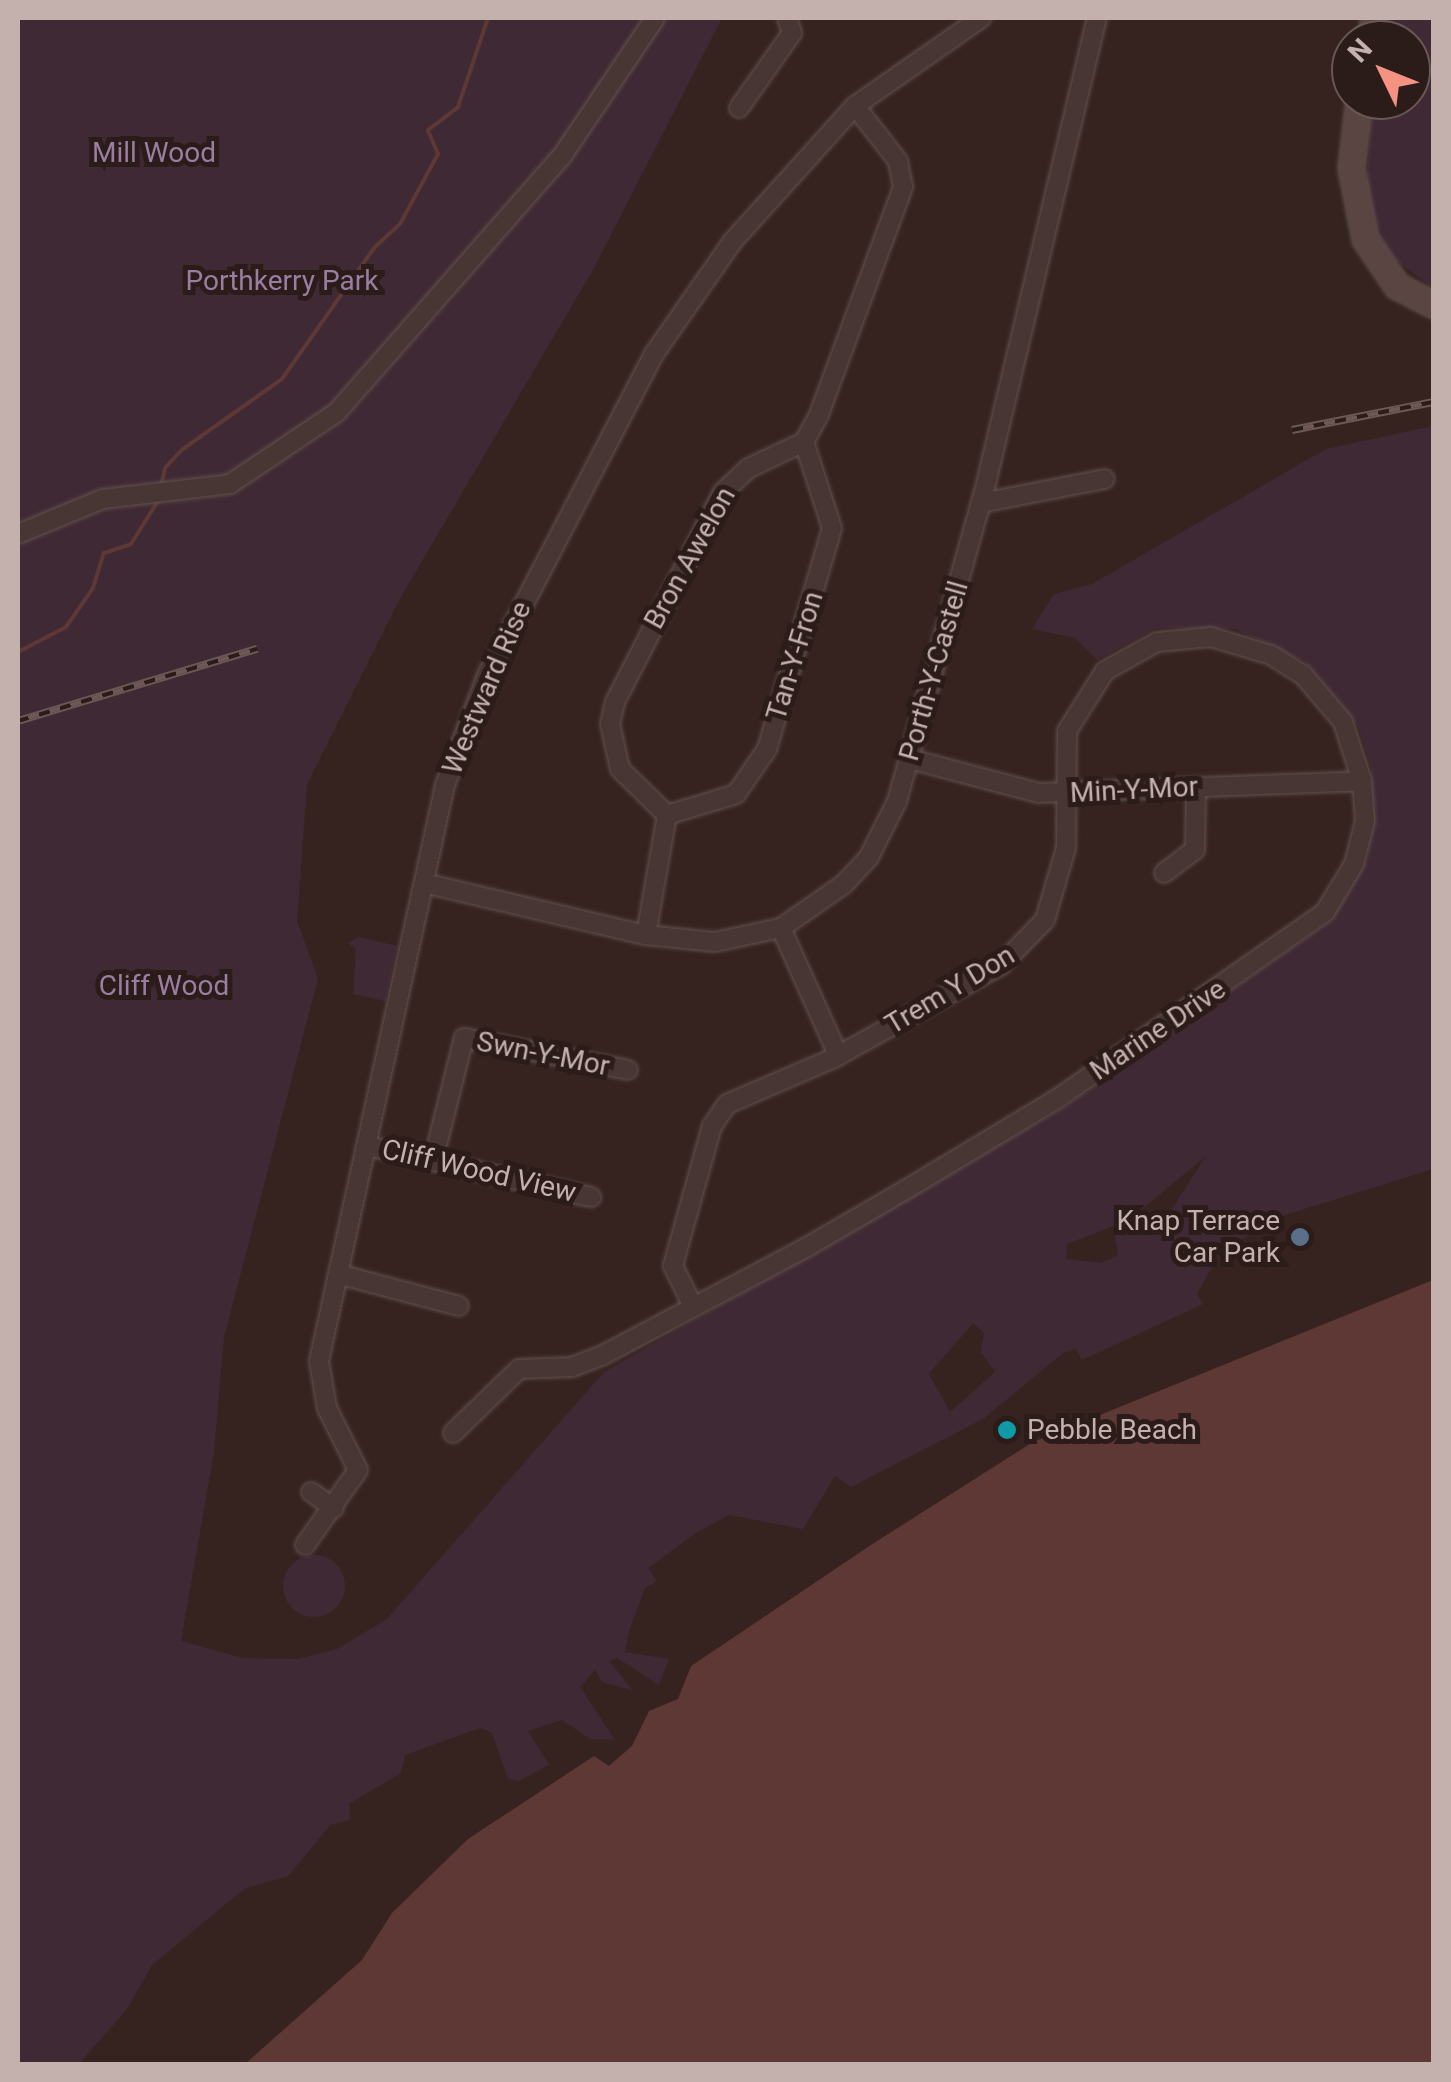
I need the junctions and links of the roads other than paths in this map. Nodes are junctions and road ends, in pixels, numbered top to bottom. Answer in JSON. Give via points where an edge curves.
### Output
{"nodes":[{"id":1,"x":656,"y":18,"type":"edge"},
{"id":2,"x":787,"y":18,"type":"edge"},
{"id":3,"x":981,"y":18,"type":"edge"},
{"id":4,"x":1097,"y":18,"type":"edge"},
{"id":5,"x":855,"y":106,"type":"junction"},
{"id":6,"x":739,"y":108,"type":"dead end"},
{"id":7,"x":1357,"y":120,"type":"edge"},
{"id":8,"x":1434,"y":304,"type":"edge"},
{"id":9,"x":804,"y":442,"type":"junction"},
{"id":10,"x":1105,"y":479,"type":"dead end"},
{"id":11,"x":981,"y":503,"type":"junction"},
{"id":12,"x":18,"y":534,"type":"edge"},
{"id":13,"x":910,"y":758,"type":"junction"},
{"id":14,"x":1362,"y":781,"type":"junction"},
{"id":15,"x":1196,"y":788,"type":"junction"},
{"id":16,"x":1066,"y":794,"type":"junction"},
{"id":17,"x":667,"y":814,"type":"junction"},
{"id":18,"x":1164,"y":873,"type":"dead end"},
{"id":19,"x":428,"y":884,"type":"junction"},
{"id":20,"x":781,"y":928,"type":"junction"},
{"id":21,"x":646,"y":935,"type":"junction"},
{"id":22,"x":838,"y":1055,"type":"junction"},
{"id":23,"x":628,"y":1070,"type":"dead end"},
{"id":24,"x":368,"y":1146,"type":"junction"},
{"id":25,"x":433,"y":1160,"type":"junction"},
{"id":26,"x":591,"y":1196,"type":"dead end"},
{"id":27,"x":338,"y":1274,"type":"junction"},
{"id":28,"x":458,"y":1306,"type":"dead end"},
{"id":29,"x":694,"y":1306,"type":"junction"},
{"id":30,"x":454,"y":1433,"type":"dead end"},
{"id":31,"x":311,"y":1492,"type":"dead end"},
{"id":32,"x":334,"y":1508,"type":"junction"},
{"id":33,"x":305,"y":1545,"type":"dead end"}],
"edges":[{"from":1,"to":12,"type":"street","via":[[562,156],[337,412],[230,484],[70,508]]},
{"from":2,"to":6,"type":"street","via":[[792,33]]},
{"from":3,"to":5,"type":"street","name":"Westward Rise"},
{"from":4,"to":11,"type":"street","name":"Porth-Y-Castell"},
{"from":5,"to":9,"type":"street","via":[[898,161],[903,187]]},
{"from":5,"to":19,"type":"street","name":"Westward Rise","via":[[732,242],[654,354],[464,726]]},
{"from":7,"to":8,"type":"street","via":[[1351,168],[1364,239],[1397,286]]},
{"from":9,"to":17,"type":"street","name":"Tan-Y-Fron","via":[[832,528],[767,749],[736,794]]},
{"from":9,"to":17,"type":"street","name":"Bron Awelon","via":[[749,468],[723,492],[615,702],[610,724],[620,769]]},
{"from":10,"to":11,"type":"street"},
{"from":11,"to":13,"type":"street","name":"Porth-Y-Castell"},
{"from":13,"to":16,"type":"street","name":"Min-Y-Mor"},
{"from":13,"to":20,"type":"street","name":"Porth-Y-Castell","via":[[868,857],[844,884]]},
{"from":14,"to":15,"type":"street","name":"Min-Y-Mor"},
{"from":14,"to":16,"type":"street","name":"Marine Drive","via":[[1343,722],[1303,675],[1240,643],[1176,637],[1131,652],[1080,701],[1062,757]]},
{"from":14,"to":29,"type":"street","name":"Marine Drive","via":[[1364,821],[1354,864],[1325,912],[1057,1099]]},
{"from":15,"to":16,"type":"street","name":"Min-Y-Mor"},
{"from":15,"to":18,"type":"street","via":[[1195,850]]},
{"from":16,"to":22,"type":"street","name":"Trem Y Don","via":[[1060,882],[1020,950]]},
{"from":17,"to":21,"type":"street"},
{"from":19,"to":21,"type":"street","name":"Porth-Y-Castell"},
{"from":19,"to":24,"type":"street","name":"Westward Rise"},
{"from":20,"to":21,"type":"street","name":"Porth-Y-Castell","via":[[715,942]]},
{"from":20,"to":22,"type":"street"},
{"from":22,"to":29,"type":"street","name":"Trem Y Don","via":[[737,1099],[712,1126],[672,1266]]},
{"from":23,"to":25,"type":"street","name":"Swn-Y-Mor","via":[[464,1038]]},
{"from":24,"to":25,"type":"street","name":"Cliff Wood View"},
{"from":24,"to":27,"type":"street","name":"Westward Rise"},
{"from":25,"to":26,"type":"street","name":"Cliff Wood View"},
{"from":27,"to":28,"type":"street"},
{"from":27,"to":32,"type":"street","name":"Westward Rise","via":[[321,1389],[358,1459],[354,1483]]},
{"from":29,"to":30,"type":"street","name":"Marine Drive","via":[[572,1367],[520,1369]]},
{"from":31,"to":32,"type":"street"},
{"from":32,"to":33,"type":"street","name":"Westward Rise"}]}
